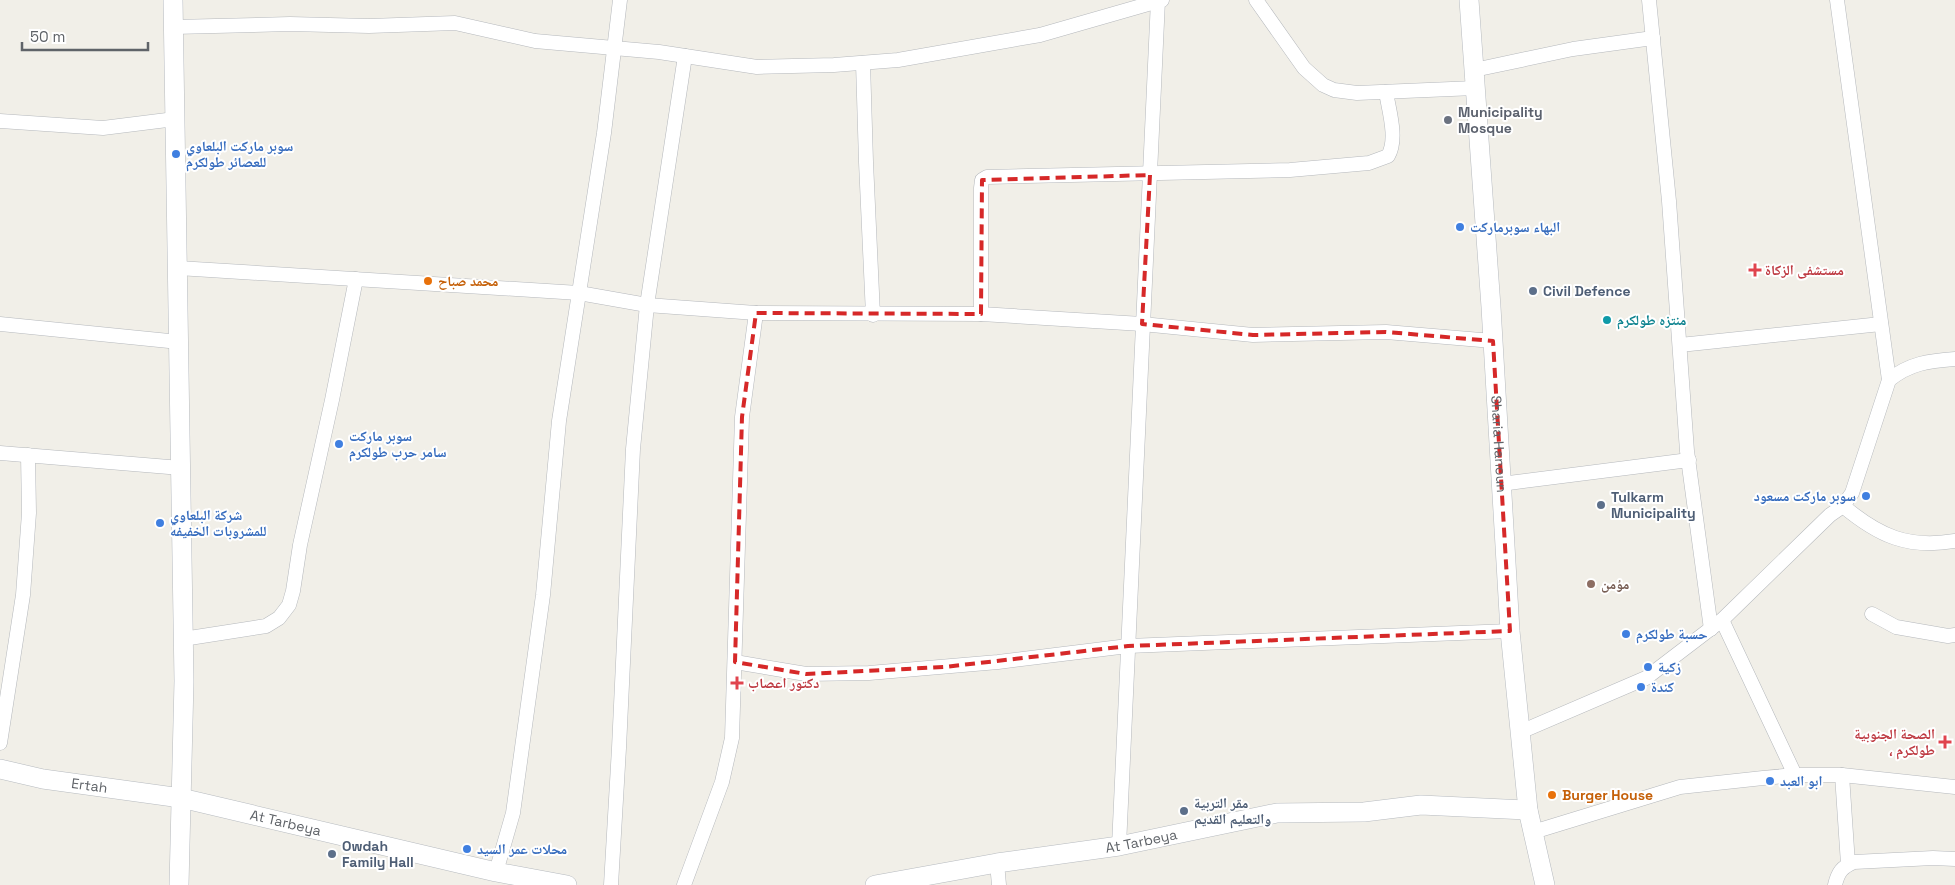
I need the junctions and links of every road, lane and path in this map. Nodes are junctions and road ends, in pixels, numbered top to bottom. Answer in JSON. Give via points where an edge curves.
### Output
{"nodes":[{"id":1,"x":174,"y":0,"type":"edge"},
{"id":2,"x":620,"y":0,"type":"edge"},
{"id":3,"x":1160,"y":0,"type":"edge"},
{"id":4,"x":1256,"y":0,"type":"edge"},
{"id":5,"x":1469,"y":0,"type":"edge"},
{"id":6,"x":1649,"y":0,"type":"edge"},
{"id":7,"x":1837,"y":0,"type":"edge"},
{"id":8,"x":174,"y":27,"type":"junction"},
{"id":9,"x":1653,"y":38,"type":"junction"},
{"id":10,"x":614,"y":48,"type":"junction"},
{"id":11,"x":685,"y":56,"type":"junction"},
{"id":12,"x":864,"y":63,"type":"junction"},
{"id":13,"x":1474,"y":79,"type":"junction"},
{"id":14,"x":1386,"y":92,"type":"junction"},
{"id":15,"x":175,"y":119,"type":"junction"},
{"id":16,"x":0,"y":121,"type":"edge"},
{"id":17,"x":1150,"y":174,"type":"junction"},
{"id":18,"x":178,"y":268,"type":"junction"},
{"id":19,"x":356,"y":279,"type":"junction"},
{"id":20,"x":579,"y":293,"type":"junction"},
{"id":21,"x":647,"y":305,"type":"junction"},
{"id":22,"x":756,"y":313,"type":"junction"},
{"id":23,"x":981,"y":314,"type":"junction"},
{"id":24,"x":874,"y":315,"type":"junction"},
{"id":25,"x":0,"y":324,"type":"edge"},
{"id":26,"x":1142,"y":324,"type":"junction"},
{"id":27,"x":1881,"y":324,"type":"junction"},
{"id":28,"x":179,"y":342,"type":"junction"},
{"id":29,"x":1493,"y":342,"type":"junction"},
{"id":30,"x":1680,"y":344,"type":"junction"},
{"id":31,"x":1955,"y":359,"type":"edge"},
{"id":32,"x":1889,"y":380,"type":"junction"},
{"id":33,"x":0,"y":453,"type":"edge"},
{"id":34,"x":28,"y":455,"type":"junction"},
{"id":35,"x":1688,"y":460,"type":"junction"},
{"id":36,"x":181,"y":468,"type":"junction"},
{"id":37,"x":1501,"y":484,"type":"junction"},
{"id":38,"x":1843,"y":506,"type":"junction"},
{"id":39,"x":1955,"y":541,"type":"edge"},
{"id":40,"x":1872,"y":614,"type":"dead end"},
{"id":41,"x":1716,"y":625,"type":"junction"},
{"id":42,"x":1510,"y":631,"type":"junction"},
{"id":43,"x":1955,"y":635,"type":"edge"},
{"id":44,"x":183,"y":639,"type":"junction"},
{"id":45,"x":1128,"y":646,"type":"junction"},
{"id":46,"x":735,"y":662,"type":"junction"},
{"id":47,"x":1520,"y":732,"type":"junction"},
{"id":48,"x":0,"y":743,"type":"edge"},
{"id":49,"x":0,"y":768,"type":"edge"},
{"id":50,"x":1795,"y":775,"type":"junction"},
{"id":51,"x":1842,"y":775,"type":"junction"},
{"id":52,"x":1955,"y":787,"type":"edge"},
{"id":53,"x":181,"y":798,"type":"junction"},
{"id":54,"x":1528,"y":810,"type":"junction"},
{"id":55,"x":1533,"y":832,"type":"junction"},
{"id":56,"x":1119,"y":846,"type":"junction"},
{"id":57,"x":1955,"y":859,"type":"edge"},
{"id":58,"x":997,"y":863,"type":"junction"},
{"id":59,"x":1848,"y":864,"type":"junction"},
{"id":60,"x":496,"y":872,"type":"junction"},
{"id":61,"x":527,"y":882,"type":"edge"},
{"id":62,"x":179,"y":885,"type":"edge"},
{"id":63,"x":567,"y":885,"type":"edge"},
{"id":64,"x":611,"y":885,"type":"edge"},
{"id":65,"x":684,"y":885,"type":"edge"},
{"id":66,"x":875,"y":885,"type":"edge"},
{"id":67,"x":999,"y":885,"type":"edge"},
{"id":68,"x":1545,"y":885,"type":"edge"},
{"id":69,"x":1835,"y":885,"type":"edge"}],
"edges":[{"from":1,"to":8,"type":"street"},
{"from":2,"to":10,"type":"street"},
{"from":3,"to":12,"type":"street","via":[[1040,35]]},
{"from":3,"to":17,"type":"street"},
{"from":4,"to":14,"type":"street","via":[[1304,68],[1323,85],[1345,92]]},
{"from":5,"to":13,"type":"street","name":"Sharia Hanoun"},
{"from":6,"to":9,"type":"street"},
{"from":7,"to":27,"type":"street"},
{"from":8,"to":10,"type":"street","via":[[455,23],[535,41]]},
{"from":8,"to":15,"type":"street"},
{"from":9,"to":13,"type":"street","via":[[1573,49]]},
{"from":9,"to":30,"type":"street"},
{"from":10,"to":11,"type":"street"},
{"from":10,"to":20,"type":"street"},
{"from":11,"to":12,"type":"street","via":[[757,67]]},
{"from":11,"to":21,"type":"street"},
{"from":12,"to":24,"type":"street"},
{"from":13,"to":14,"type":"street"},
{"from":13,"to":29,"type":"street","name":"Sharia Hanoun"},
{"from":14,"to":17,"type":"street","via":[[1392,144],[1388,156],[1382,160],[1290,170]]},
{"from":15,"to":16,"type":"street","via":[[103,128]]},
{"from":15,"to":18,"type":"street"},
{"from":17,"to":23,"type":"street","via":[[987,177],[982,180]]},
{"from":17,"to":26,"type":"street"},
{"from":18,"to":19,"type":"street"},
{"from":18,"to":28,"type":"street"},
{"from":19,"to":20,"type":"street"},
{"from":19,"to":44,"type":"street","via":[[288,606],[273,623],[258,628]]},
{"from":20,"to":21,"type":"street"},
{"from":20,"to":60,"type":"street","via":[[559,421],[543,595],[513,813]]},
{"from":21,"to":22,"type":"street"},
{"from":21,"to":64,"type":"street","via":[[633,449]]},
{"from":22,"to":24,"type":"street"},
{"from":22,"to":46,"type":"street","via":[[742,417]]},
{"from":23,"to":24,"type":"street"},
{"from":23,"to":26,"type":"street"},
{"from":25,"to":28,"type":"street"},
{"from":26,"to":29,"type":"street","via":[[1253,335],[1386,332]]},
{"from":26,"to":45,"type":"street"},
{"from":27,"to":30,"type":"street"},
{"from":27,"to":32,"type":"street"},
{"from":28,"to":36,"type":"street"},
{"from":29,"to":37,"type":"street","name":"Sharia Hanoun"},
{"from":30,"to":35,"type":"street"},
{"from":31,"to":32,"type":"street","via":[[1922,362],[1900,371]]},
{"from":32,"to":38,"type":"street","via":[[1852,493]]},
{"from":33,"to":34,"type":"street"},
{"from":34,"to":36,"type":"street"},
{"from":34,"to":48,"type":"street","via":[[25,578]]},
{"from":35,"to":37,"type":"street"},
{"from":35,"to":41,"type":"street"},
{"from":36,"to":44,"type":"street"},
{"from":37,"to":42,"type":"street","name":"Sharia Hanoun"},
{"from":38,"to":39,"type":"street","via":[[1866,524],[1893,538],[1923,544]]},
{"from":38,"to":41,"type":"street"},
{"from":40,"to":43,"type":"street","via":[[1896,627]]},
{"from":41,"to":47,"type":"street","via":[[1646,678]]},
{"from":41,"to":50,"type":"street"},
{"from":42,"to":45,"type":"street"},
{"from":42,"to":47,"type":"street","name":"Sharia Hanoun"},
{"from":44,"to":53,"type":"street"},
{"from":45,"to":46,"type":"street","via":[[869,673],[806,674]]},
{"from":45,"to":56,"type":"street"},
{"from":46,"to":65,"type":"street","via":[[728,760]]},
{"from":47,"to":54,"type":"street","name":"Sharia Hanoun"},
{"from":49,"to":53,"type":"street","name":"Ertah","via":[[43,779]]},
{"from":50,"to":51,"type":"street"},
{"from":50,"to":55,"type":"street","via":[[1680,787]]},
{"from":51,"to":52,"type":"street"},
{"from":51,"to":59,"type":"street"},
{"from":53,"to":60,"type":"street","name":"At Tarbeya"},
{"from":53,"to":62,"type":"street"},
{"from":54,"to":55,"type":"street","name":"Sharia Hanoun"},
{"from":54,"to":56,"type":"street","name":"At Tarbeya","via":[[1421,805],[1364,812],[1277,813]]},
{"from":55,"to":68,"type":"street","name":"Sharia Hanoun"},
{"from":56,"to":58,"type":"street","name":"At Tarbeya"},
{"from":57,"to":59,"type":"street"},
{"from":58,"to":66,"type":"street","name":"At Tarbeya"},
{"from":58,"to":67,"type":"street"},
{"from":59,"to":69,"type":"street","via":[[1838,874]]},
{"from":60,"to":61,"type":"street","name":"At Tarbeya"},
{"from":61,"to":63,"type":"street","name":"At Tarbeya"}]}
